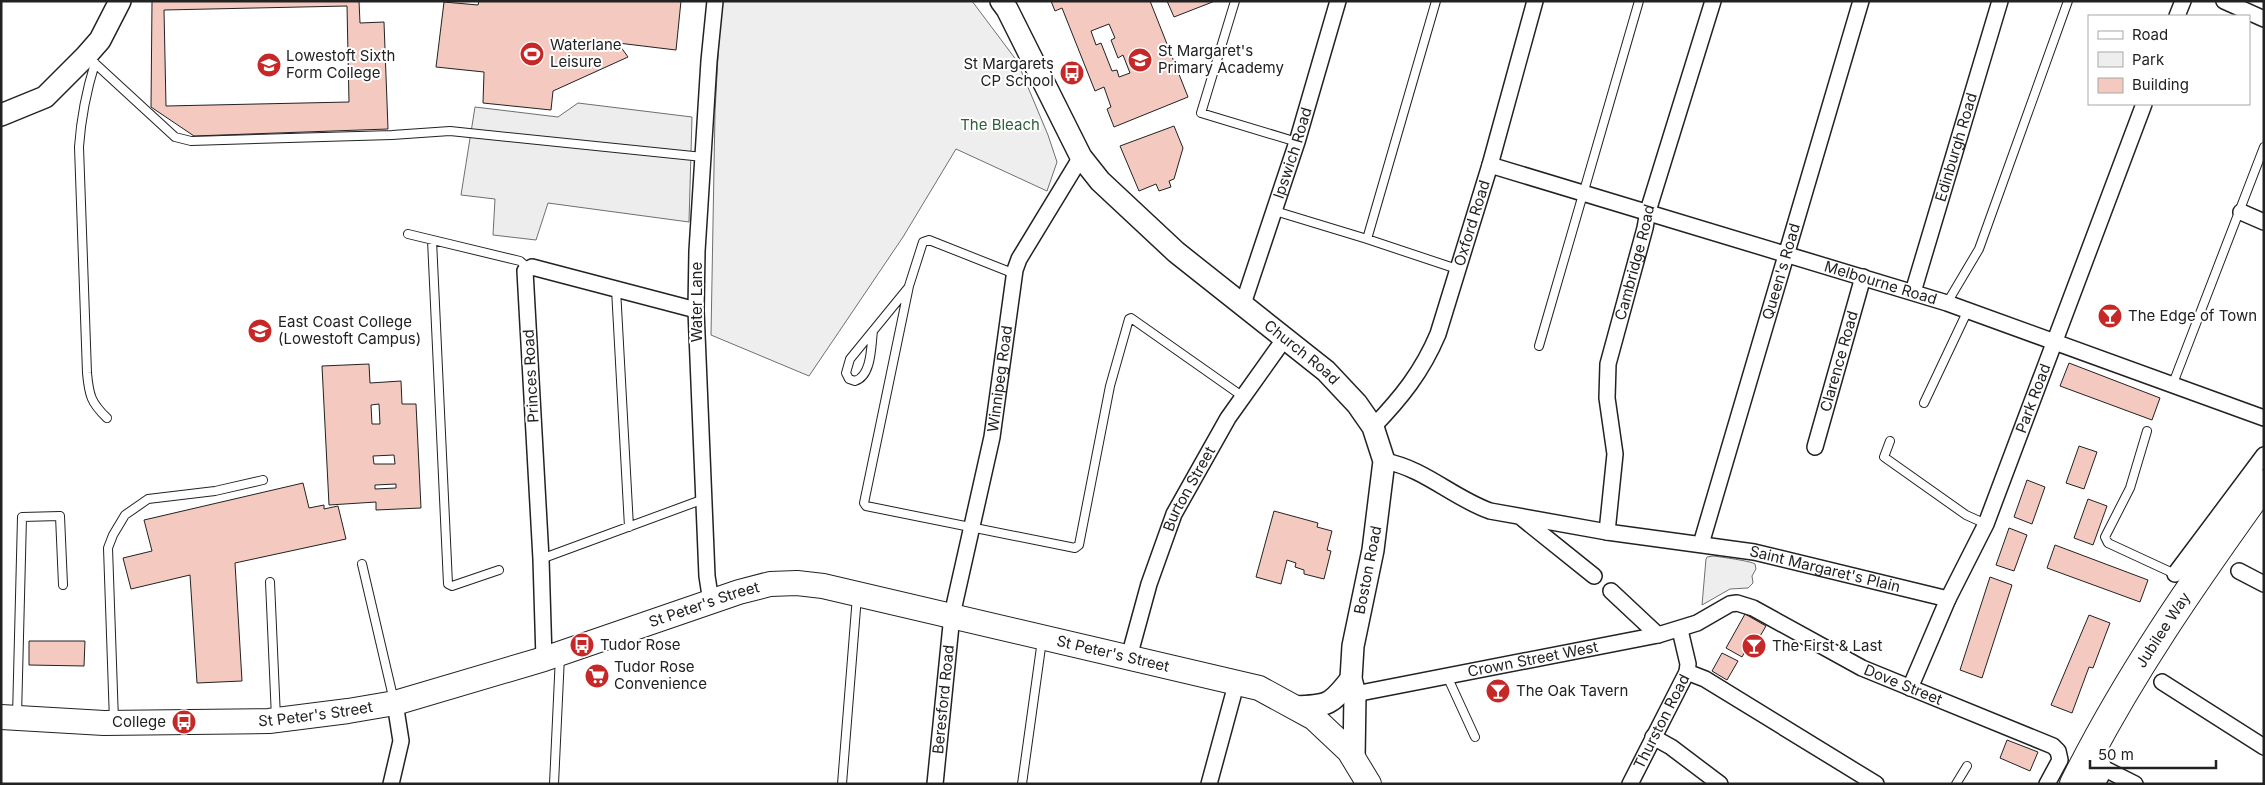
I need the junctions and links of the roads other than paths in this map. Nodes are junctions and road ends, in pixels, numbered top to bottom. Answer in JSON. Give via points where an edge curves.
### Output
{"nodes":[{"id":1,"x":120,"y":1,"type":"edge"},
{"id":2,"x":715,"y":1,"type":"edge"},
{"id":3,"x":1001,"y":1,"type":"edge"},
{"id":4,"x":1235,"y":1,"type":"edge"},
{"id":5,"x":1338,"y":1,"type":"edge"},
{"id":6,"x":1436,"y":1,"type":"edge"},
{"id":7,"x":1536,"y":1,"type":"edge"},
{"id":8,"x":1639,"y":1,"type":"edge"},
{"id":9,"x":1713,"y":1,"type":"edge"},
{"id":10,"x":1861,"y":1,"type":"edge"},
{"id":11,"x":2000,"y":1,"type":"edge"},
{"id":12,"x":2068,"y":1,"type":"edge"},
{"id":13,"x":2182,"y":1,"type":"edge"},
{"id":14,"x":2224,"y":1,"type":"edge"},
{"id":15,"x":2177,"y":15,"type":"edge"},
{"id":16,"x":2264,"y":19,"type":"edge"},
{"id":17,"x":90,"y":60,"type":"junction"},
{"id":18,"x":2144,"y":105,"type":"edge"},
{"id":19,"x":1,"y":116,"type":"edge"},
{"id":20,"x":1297,"y":142,"type":"junction"},
{"id":21,"x":2264,"y":148,"type":"edge"},
{"id":22,"x":703,"y":157,"type":"junction"},
{"id":23,"x":1081,"y":157,"type":"junction"},
{"id":24,"x":1490,"y":164,"type":"junction"},
{"id":25,"x":1582,"y":192,"type":"junction"},
{"id":26,"x":1275,"y":211,"type":"junction"},
{"id":27,"x":1648,"y":211,"type":"junction"},
{"id":28,"x":2240,"y":212,"type":"junction"},
{"id":29,"x":2264,"y":222,"type":"edge"},
{"id":30,"x":408,"y":234,"type":"dead end"},
{"id":31,"x":1367,"y":239,"type":"junction"},
{"id":32,"x":432,"y":240,"type":"junction"},
{"id":33,"x":1786,"y":253,"type":"junction"},
{"id":34,"x":528,"y":268,"type":"junction"},
{"id":35,"x":1457,"y":269,"type":"junction"},
{"id":36,"x":1015,"y":274,"type":"junction"},
{"id":37,"x":1863,"y":277,"type":"junction"},
{"id":38,"x":910,"y":286,"type":"junction"},
{"id":39,"x":616,"y":289,"type":"junction"},
{"id":40,"x":1913,"y":292,"type":"junction"},
{"id":41,"x":1947,"y":302,"type":"junction"},
{"id":42,"x":1243,"y":304,"type":"junction"},
{"id":43,"x":696,"y":310,"type":"junction"},
{"id":44,"x":1968,"y":310,"type":"junction"},
{"id":45,"x":873,"y":331,"type":"junction"},
{"id":46,"x":1285,"y":338,"type":"junction"},
{"id":47,"x":2055,"y":341,"type":"junction"},
{"id":48,"x":1539,"y":346,"type":"dead end"},
{"id":49,"x":2172,"y":386,"type":"junction"},
{"id":50,"x":1242,"y":396,"type":"junction"},
{"id":51,"x":1924,"y":403,"type":"dead end"},
{"id":52,"x":107,"y":418,"type":"dead end"},
{"id":53,"x":2264,"y":418,"type":"edge"},
{"id":54,"x":1373,"y":427,"type":"junction"},
{"id":55,"x":2147,"y":431,"type":"dead end"},
{"id":56,"x":1890,"y":441,"type":"dead end"},
{"id":57,"x":1815,"y":447,"type":"dead end"},
{"id":58,"x":2264,"y":455,"type":"edge"},
{"id":59,"x":1384,"y":462,"type":"junction"},
{"id":60,"x":263,"y":480,"type":"dead end"},
{"id":61,"x":2264,"y":484,"type":"edge"},
{"id":62,"x":704,"y":499,"type":"junction"},
{"id":63,"x":1522,"y":518,"type":"junction"},
{"id":64,"x":1986,"y":524,"type":"junction"},
{"id":65,"x":628,"y":527,"type":"junction"},
{"id":66,"x":971,"y":528,"type":"junction"},
{"id":67,"x":1607,"y":532,"type":"junction"},
{"id":68,"x":1701,"y":544,"type":"junction"},
{"id":69,"x":541,"y":559,"type":"junction"},
{"id":70,"x":362,"y":564,"type":"dead end"},
{"id":71,"x":499,"y":570,"type":"dead end"},
{"id":72,"x":2239,"y":571,"type":"dead end"},
{"id":73,"x":2176,"y":574,"type":"joint"},
{"id":74,"x":1594,"y":576,"type":"dead end"},
{"id":75,"x":270,"y":582,"type":"dead end"},
{"id":76,"x":2264,"y":584,"type":"edge"},
{"id":77,"x":63,"y":585,"type":"dead end"},
{"id":78,"x":1610,"y":590,"type":"dead end"},
{"id":79,"x":857,"y":594,"type":"junction"},
{"id":80,"x":1948,"y":598,"type":"junction"},
{"id":81,"x":711,"y":602,"type":"junction"},
{"id":82,"x":1720,"y":610,"type":"joint"},
{"id":83,"x":952,"y":615,"type":"junction"},
{"id":84,"x":1680,"y":630,"type":"junction"},
{"id":85,"x":1658,"y":635,"type":"junction"},
{"id":86,"x":1042,"y":638,"type":"junction"},
{"id":87,"x":552,"y":657,"type":"junction"},
{"id":88,"x":1129,"y":657,"type":"junction"},
{"id":89,"x":1687,"y":672,"type":"junction"},
{"id":90,"x":1447,"y":676,"type":"junction"},
{"id":91,"x":1237,"y":681,"type":"junction"},
{"id":92,"x":2162,"y":682,"type":"dead end"},
{"id":93,"x":1350,"y":687,"type":"junction"},
{"id":94,"x":1910,"y":688,"type":"junction"},
{"id":95,"x":395,"y":703,"type":"junction"},
{"id":96,"x":1295,"y":708,"type":"junction"},
{"id":97,"x":9,"y":718,"type":"edge"},
{"id":98,"x":276,"y":720,"type":"junction"},
{"id":99,"x":114,"y":723,"type":"junction"},
{"id":100,"x":1475,"y":737,"type":"dead end"},
{"id":101,"x":1653,"y":737,"type":"junction"},
{"id":102,"x":2264,"y":747,"type":"edge"},
{"id":103,"x":1354,"y":758,"type":"junction"},
{"id":104,"x":2099,"y":758,"type":"junction"},
{"id":105,"x":1967,"y":766,"type":"dead end"},
{"id":106,"x":391,"y":784,"type":"edge"},
{"id":107,"x":554,"y":784,"type":"edge"},
{"id":108,"x":842,"y":784,"type":"edge"},
{"id":109,"x":935,"y":784,"type":"edge"},
{"id":110,"x":1022,"y":784,"type":"edge"},
{"id":111,"x":1209,"y":784,"type":"edge"},
{"id":112,"x":1369,"y":784,"type":"edge"},
{"id":113,"x":1630,"y":784,"type":"edge"},
{"id":114,"x":1720,"y":784,"type":"edge"},
{"id":115,"x":1876,"y":784,"type":"edge"},
{"id":116,"x":1956,"y":784,"type":"edge"},
{"id":117,"x":2047,"y":784,"type":"edge"},
{"id":118,"x":2074,"y":784,"type":"edge"},
{"id":119,"x":2097,"y":784,"type":"edge"},
{"id":120,"x":2135,"y":784,"type":"edge"}],
"edges":[{"from":1,"to":17,"type":"main road"},
{"from":2,"to":22,"type":"street","name":"Water Lane"},
{"from":3,"to":23,"type":"main road","name":"Church Road"},
{"from":4,"to":20,"type":"lane","via":[[1201,113]]},
{"from":5,"to":20,"type":"street","name":"Ipswich Road"},
{"from":6,"to":31,"type":"lane"},
{"from":7,"to":24,"type":"street","name":"Oxford Road"},
{"from":8,"to":25,"type":"lane"},
{"from":9,"to":27,"type":"street","name":"Cambridge Road"},
{"from":10,"to":33,"type":"street","name":"Queen's Road"},
{"from":11,"to":40,"type":"street","name":"Edinburgh Road"},
{"from":12,"to":41,"type":"lane","via":[[1979,249]]},
{"from":13,"to":15,"type":"street"},
{"from":14,"to":16,"type":"street"},
{"from":17,"to":19,"type":"main road","via":[[45,97]]},
{"from":17,"to":22,"type":"lane","via":[[175,137],[191,141],[392,135],[450,130]]},
{"from":17,"to":52,"type":"lane","via":[[80,122],[89,393],[95,407]]},
{"from":18,"to":47,"type":"street","name":"Park Road"},
{"from":20,"to":26,"type":"street","name":"Ipswich Road"},
{"from":21,"to":28,"type":"lane"},
{"from":22,"to":43,"type":"street","name":"Water Lane"},
{"from":23,"to":36,"type":"street","name":"Winnipeg Road","via":[[1019,258]]},
{"from":23,"to":42,"type":"main road","name":"Church Road","via":[[1100,181],[1176,252]]},
{"from":24,"to":25,"type":"street","name":"Melbourne Road"},
{"from":24,"to":35,"type":"street","name":"Oxford Road"},
{"from":25,"to":27,"type":"street","name":"Melbourne Road"},
{"from":25,"to":48,"type":"lane"},
{"from":26,"to":31,"type":"lane"},
{"from":26,"to":42,"type":"street","name":"Ipswich Road"},
{"from":27,"to":33,"type":"street","name":"Melbourne Road"},
{"from":27,"to":67,"type":"street","name":"Cambridge Road","via":[[1608,364],[1607,398],[1615,454]]},
{"from":28,"to":29,"type":"street"},
{"from":28,"to":49,"type":"lane"},
{"from":30,"to":32,"type":"lane"},
{"from":31,"to":35,"type":"lane"},
{"from":32,"to":34,"type":"lane","via":[[520,260]]},
{"from":32,"to":71,"type":"lane","via":[[448,584],[452,586]]},
{"from":33,"to":37,"type":"street","name":"Melbourne Road"},
{"from":33,"to":68,"type":"street","name":"Queen's Road"},
{"from":34,"to":39,"type":"street"},
{"from":34,"to":69,"type":"street","name":"Princes Road","via":[[525,271]]},
{"from":35,"to":54,"type":"street","name":"Oxford Road","via":[[1438,334],[1426,361],[1400,399]]},
{"from":36,"to":38,"type":"lane","via":[[926,240]]},
{"from":36,"to":66,"type":"street","name":"Winnipeg Road","via":[[992,437]]},
{"from":37,"to":40,"type":"street","name":"Melbourne Road"},
{"from":37,"to":57,"type":"street","name":"Clarence Road"},
{"from":38,"to":45,"type":"lane"},
{"from":38,"to":66,"type":"lane","via":[[864,503]]},
{"from":39,"to":43,"type":"street"},
{"from":39,"to":65,"type":"lane"},
{"from":40,"to":41,"type":"street","name":"Melbourne Road"},
{"from":41,"to":44,"type":"street","name":"Melbourne Road"},
{"from":42,"to":46,"type":"main road","name":"Church Road"},
{"from":43,"to":62,"type":"street","name":"Water Lane"},
{"from":44,"to":47,"type":"street","name":"Melbourne Road"},
{"from":44,"to":51,"type":"lane"},
{"from":45,"to":45,"type":"lane","via":[[847,365],[849,379],[855,381],[864,375]]},
{"from":46,"to":50,"type":"street","name":"Burton Street"},
{"from":46,"to":54,"type":"main road","name":"Church Road","via":[[1326,371],[1357,404]]},
{"from":47,"to":49,"type":"street","name":"Melbourne Road"},
{"from":47,"to":64,"type":"street","name":"Park Road"},
{"from":49,"to":53,"type":"street","name":"Melbourne Road"},
{"from":50,"to":66,"type":"lane","via":[[1131,318],[1110,386],[1079,545],[1075,548]]},
{"from":50,"to":88,"type":"street","name":"Burton Street","via":[[1174,514],[1149,584]]},
{"from":54,"to":59,"type":"main road","name":"Church Road"},
{"from":55,"to":73,"type":"lane","via":[[2130,488],[2105,537],[2108,543]]},
{"from":56,"to":64,"type":"lane","via":[[1884,457],[1966,515]]},
{"from":58,"to":73,"type":"street"},
{"from":59,"to":63,"type":"street","via":[[1413,470],[1472,504]]},
{"from":59,"to":93,"type":"main road","name":"Boston Road","via":[[1373,550],[1353,646]]},
{"from":60,"to":99,"type":"lane","via":[[215,491],[148,499],[125,516],[113,535],[108,548]]},
{"from":61,"to":104,"type":"highway","name":"Jubilee Way","via":[[2179,605],[2124,691]]},
{"from":62,"to":65,"type":"lane"},
{"from":62,"to":81,"type":"street","name":"Water Lane"},
{"from":63,"to":67,"type":"street"},
{"from":63,"to":74,"type":"street"},
{"from":64,"to":80,"type":"street","name":"Park Road"},
{"from":65,"to":69,"type":"lane"},
{"from":66,"to":83,"type":"street","name":"Winnipeg Road"},
{"from":67,"to":68,"type":"street"},
{"from":68,"to":80,"type":"street","name":"Saint Margaret's Plain","via":[[1754,552]]},
{"from":69,"to":87,"type":"street","name":"Princes Road"},
{"from":70,"to":95,"type":"lane"},
{"from":72,"to":76,"type":"street"},
{"from":75,"to":98,"type":"lane"},
{"from":77,"to":97,"type":"lane","via":[[60,516],[22,517]]},
{"from":78,"to":85,"type":"street"},
{"from":79,"to":81,"type":"main road","name":"St Peter's Street","via":[[797,583],[770,584]]},
{"from":79,"to":83,"type":"main road","name":"St Peter's Street"},
{"from":79,"to":108,"type":"lane"},
{"from":80,"to":94,"type":"street","name":"Park Road"},
{"from":81,"to":87,"type":"main road","name":"St Peter's Street"},
{"from":82,"to":84,"type":"street","name":"Crown Street West"},
{"from":82,"to":94,"type":"street","name":"Dove Street","via":[[1737,603],[1753,608],[1862,668]]},
{"from":83,"to":86,"type":"main road","name":"St Peter's Street"},
{"from":83,"to":109,"type":"street","name":"Beresford Road"},
{"from":84,"to":85,"type":"street","name":"Crown Street West"},
{"from":84,"to":89,"type":"street","name":"Thurston Road"},
{"from":85,"to":90,"type":"street","name":"Crown Street West"},
{"from":86,"to":88,"type":"main road","name":"St Peter's Street"},
{"from":86,"to":110,"type":"lane"},
{"from":87,"to":95,"type":"main road","name":"St Peter's Street"},
{"from":87,"to":107,"type":"lane"},
{"from":88,"to":91,"type":"main road","name":"St Peter's Street"},
{"from":89,"to":101,"type":"street","name":"Thurston Road"},
{"from":89,"to":115,"type":"street","via":[[1705,679]]},
{"from":90,"to":93,"type":"street","name":"Crown Street West"},
{"from":90,"to":100,"type":"lane"},
{"from":91,"to":96,"type":"main road","name":"St Peter's Street","via":[[1259,688]]},
{"from":91,"to":111,"type":"street"},
{"from":92,"to":102,"type":"street"},
{"from":93,"to":96,"type":"main road","via":[[1327,704]]},
{"from":93,"to":103,"type":"main road","name":"Boston Road"},
{"from":94,"to":117,"type":"street","name":"Dove Street","via":[[2053,746],[2060,760]]},
{"from":95,"to":98,"type":"main road","name":"St Peter's Street"},
{"from":95,"to":106,"type":"street","via":[[401,741]]},
{"from":96,"to":103,"type":"main road","name":"St Peter's Street","via":[[1314,718]]},
{"from":97,"to":99,"type":"main road","name":"St Peter's Street"},
{"from":98,"to":99,"type":"main road","name":"St Peter's Street"},
{"from":101,"to":113,"type":"street","name":"Thurston Road"},
{"from":101,"to":114,"type":"street","via":[[1672,747]]},
{"from":103,"to":112,"type":"main road","name":"St Peter's Street"},
{"from":104,"to":118,"type":"highway","name":"Jubilee Way"},
{"from":104,"to":119,"type":"street"},
{"from":104,"to":120,"type":"street"},
{"from":105,"to":116,"type":"lane"}]}
